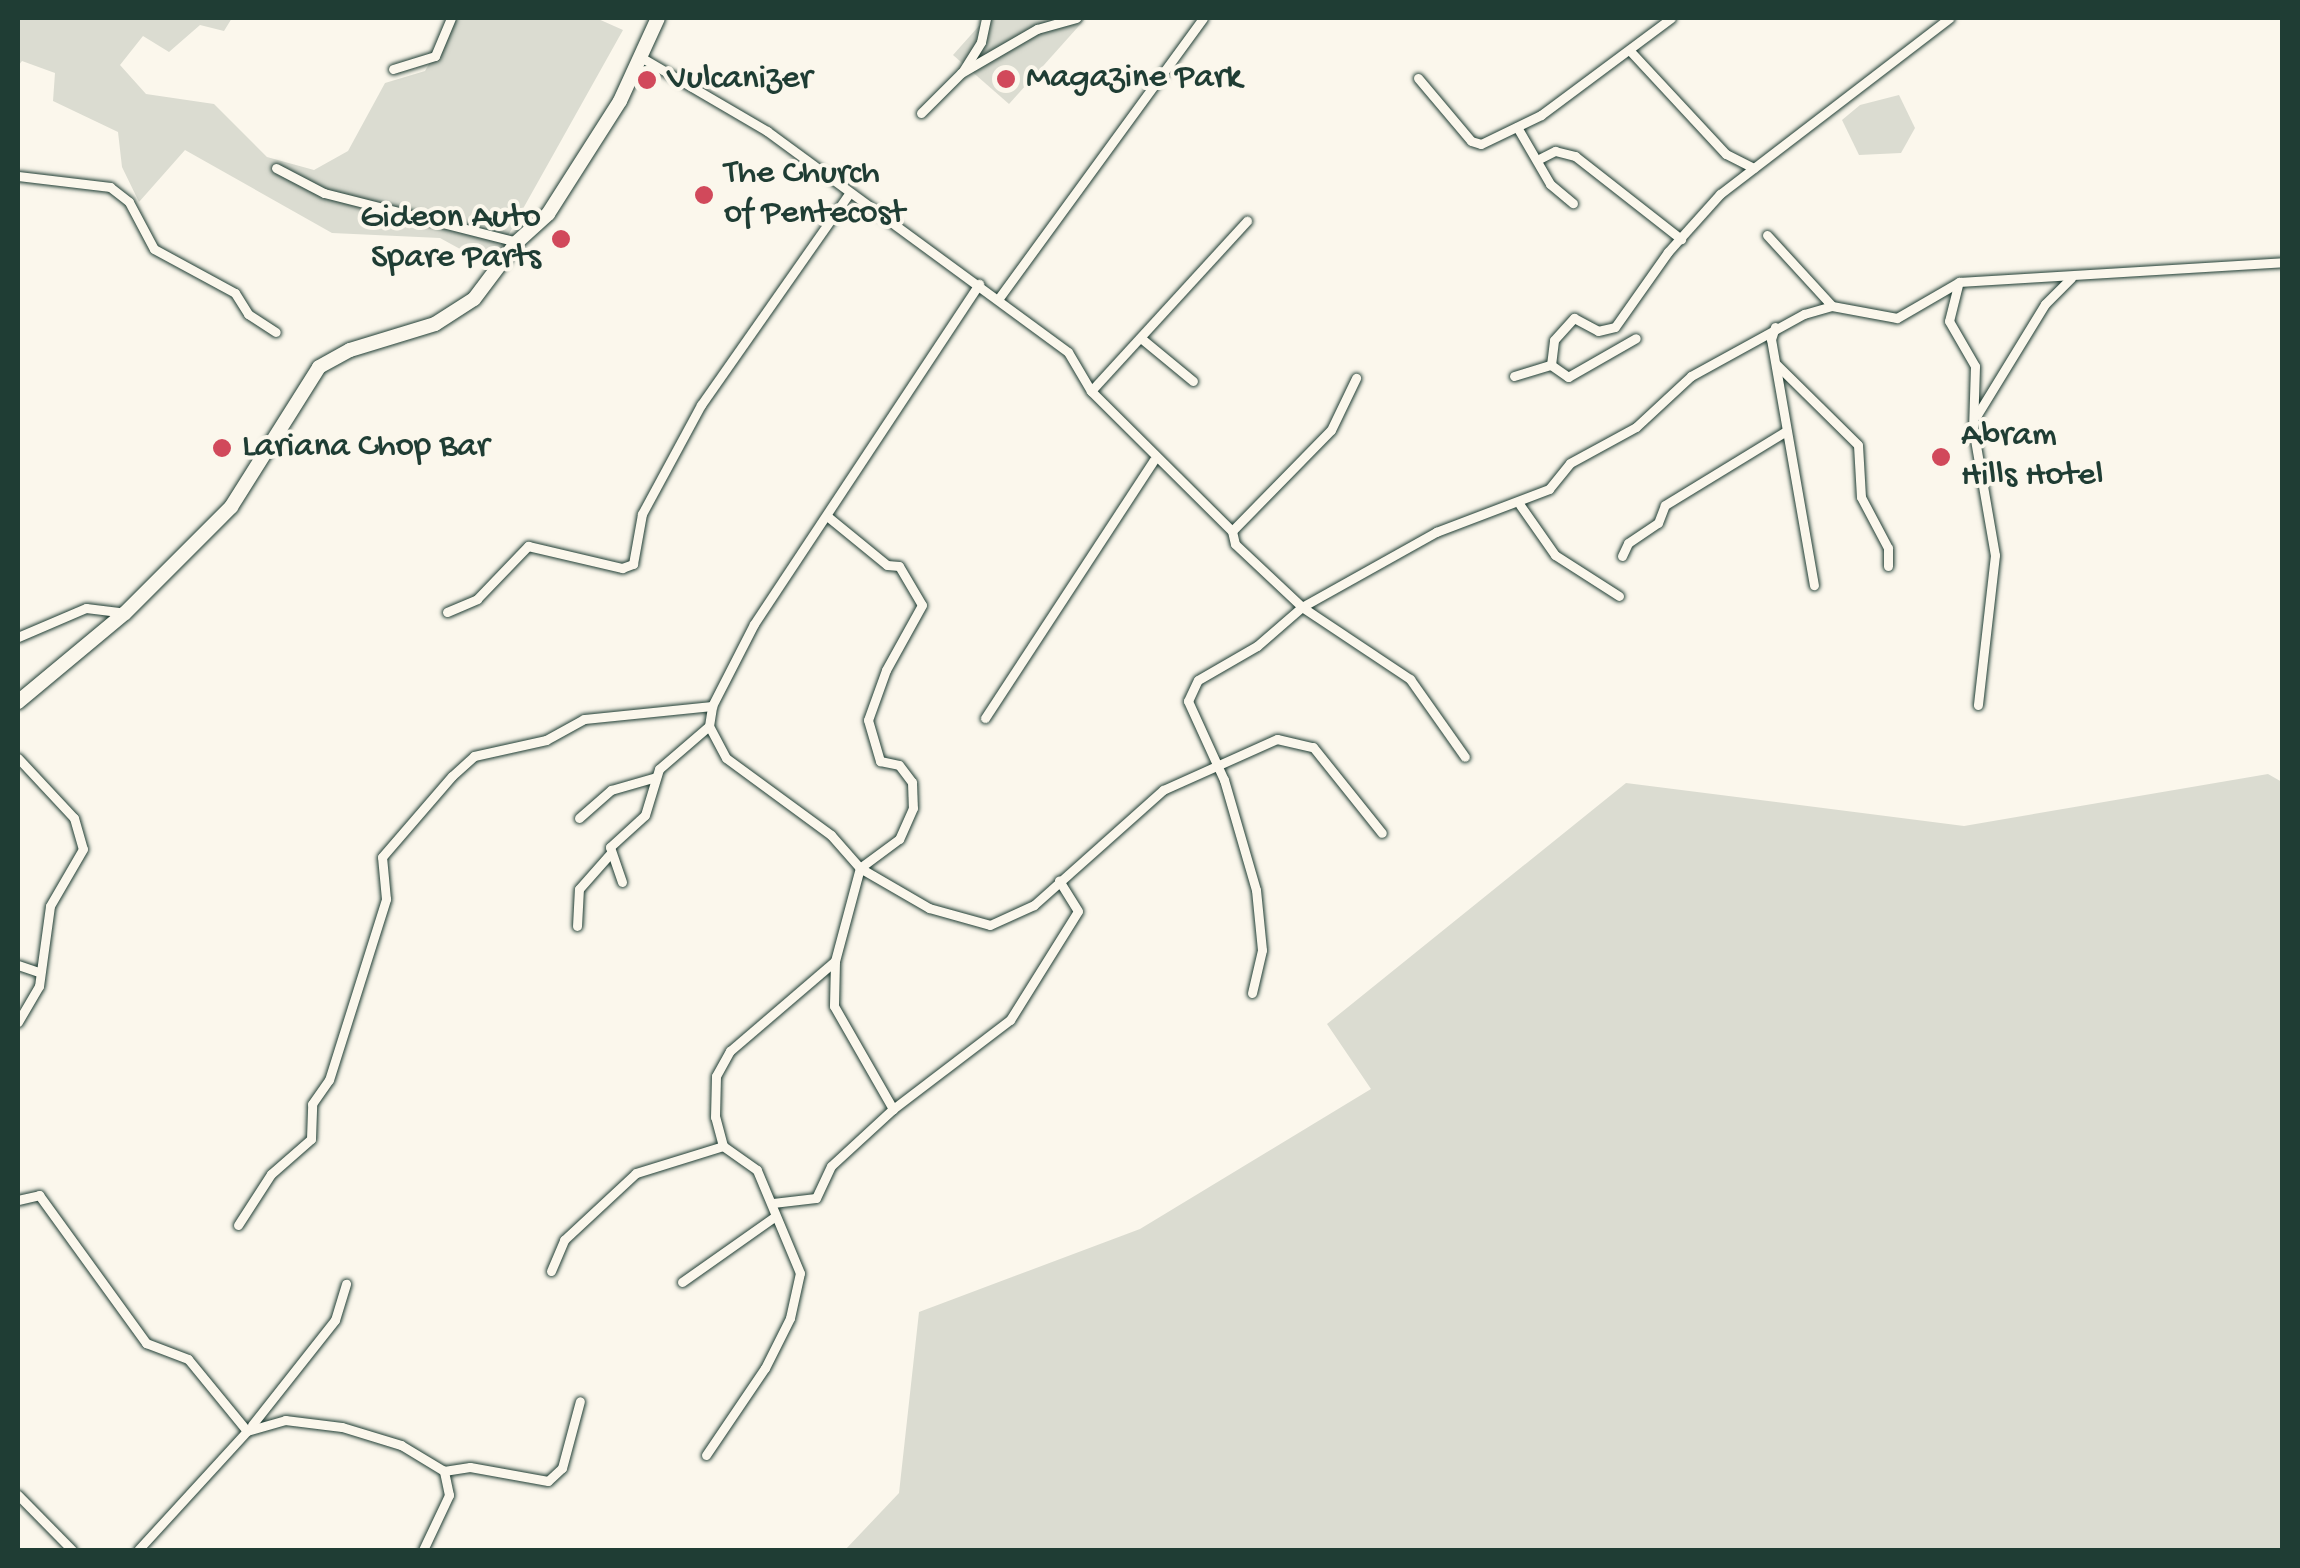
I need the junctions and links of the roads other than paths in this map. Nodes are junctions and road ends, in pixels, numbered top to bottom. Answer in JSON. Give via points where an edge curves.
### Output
{"nodes":[{"id":1,"x":451,"y":18,"type":"edge"},
{"id":2,"x":658,"y":18,"type":"edge"},
{"id":3,"x":986,"y":18,"type":"edge"},
{"id":4,"x":1076,"y":18,"type":"edge"},
{"id":5,"x":1204,"y":18,"type":"edge"},
{"id":6,"x":1671,"y":18,"type":"edge"},
{"id":7,"x":1949,"y":18,"type":"edge"},
{"id":8,"x":1632,"y":53,"type":"junction"},
{"id":9,"x":642,"y":58,"type":"junction"},
{"id":10,"x":393,"y":69,"type":"dead end"},
{"id":11,"x":961,"y":73,"type":"junction"},
{"id":12,"x":1418,"y":78,"type":"dead end"},
{"id":13,"x":920,"y":114,"type":"dead end"},
{"id":14,"x":1517,"y":126,"type":"junction"},
{"id":15,"x":1540,"y":158,"type":"junction"},
{"id":16,"x":276,"y":168,"type":"dead end"},
{"id":17,"x":1754,"y":168,"type":"junction"},
{"id":18,"x":18,"y":176,"type":"edge"},
{"id":19,"x":848,"y":194,"type":"junction"},
{"id":20,"x":1573,"y":203,"type":"dead end"},
{"id":21,"x":1247,"y":220,"type":"dead end"},
{"id":22,"x":1767,"y":235,"type":"dead end"},
{"id":23,"x":1680,"y":239,"type":"junction"},
{"id":24,"x":516,"y":242,"type":"junction"},
{"id":25,"x":2282,"y":262,"type":"edge"},
{"id":26,"x":2071,"y":278,"type":"junction"},
{"id":27,"x":1960,"y":282,"type":"junction"},
{"id":28,"x":979,"y":284,"type":"junction"},
{"id":29,"x":999,"y":298,"type":"junction"},
{"id":30,"x":1832,"y":306,"type":"junction"},
{"id":31,"x":1775,"y":327,"type":"junction"},
{"id":32,"x":276,"y":332,"type":"dead end"},
{"id":33,"x":1758,"y":336,"type":"junction"},
{"id":34,"x":1636,"y":338,"type":"dead end"},
{"id":35,"x":1142,"y":339,"type":"junction"},
{"id":36,"x":1771,"y":339,"type":"junction"},
{"id":37,"x":1776,"y":364,"type":"junction"},
{"id":38,"x":1551,"y":365,"type":"junction"},
{"id":39,"x":1514,"y":376,"type":"dead end"},
{"id":40,"x":1356,"y":378,"type":"dead end"},
{"id":41,"x":1193,"y":381,"type":"dead end"},
{"id":42,"x":1091,"y":391,"type":"junction"},
{"id":43,"x":1974,"y":420,"type":"junction"},
{"id":44,"x":1786,"y":431,"type":"junction"},
{"id":45,"x":1154,"y":460,"type":"junction"},
{"id":46,"x":1520,"y":505,"type":"junction"},
{"id":47,"x":827,"y":516,"type":"junction"},
{"id":48,"x":1232,"y":531,"type":"junction"},
{"id":49,"x":1622,"y":556,"type":"dead end"},
{"id":50,"x":1888,"y":566,"type":"dead end"},
{"id":51,"x":1814,"y":584,"type":"dead end"},
{"id":52,"x":1620,"y":596,"type":"dead end"},
{"id":53,"x":1302,"y":607,"type":"junction"},
{"id":54,"x":447,"y":612,"type":"dead end"},
{"id":55,"x":124,"y":613,"type":"junction"},
{"id":56,"x":18,"y":637,"type":"edge"},
{"id":57,"x":18,"y":702,"type":"edge"},
{"id":58,"x":712,"y":706,"type":"junction"},
{"id":59,"x":1978,"y":706,"type":"dead end"},
{"id":60,"x":985,"y":718,"type":"dead end"},
{"id":61,"x":709,"y":726,"type":"junction"},
{"id":62,"x":18,"y":758,"type":"edge"},
{"id":63,"x":1464,"y":758,"type":"dead end"},
{"id":64,"x":1212,"y":764,"type":"junction"},
{"id":65,"x":656,"y":777,"type":"junction"},
{"id":66,"x":579,"y":818,"type":"dead end"},
{"id":67,"x":1382,"y":833,"type":"dead end"},
{"id":68,"x":610,"y":854,"type":"junction"},
{"id":69,"x":860,"y":868,"type":"junction"},
{"id":70,"x":1059,"y":881,"type":"junction"},
{"id":71,"x":622,"y":882,"type":"dead end"},
{"id":72,"x":577,"y":926,"type":"dead end"},
{"id":73,"x":835,"y":961,"type":"junction"},
{"id":74,"x":18,"y":965,"type":"edge"},
{"id":75,"x":38,"y":972,"type":"junction"},
{"id":76,"x":1252,"y":994,"type":"dead end"},
{"id":77,"x":18,"y":1022,"type":"edge"},
{"id":78,"x":893,"y":1109,"type":"junction"},
{"id":79,"x":723,"y":1146,"type":"junction"},
{"id":80,"x":18,"y":1200,"type":"edge"},
{"id":81,"x":773,"y":1203,"type":"junction"},
{"id":82,"x":774,"y":1217,"type":"junction"},
{"id":83,"x":238,"y":1225,"type":"dead end"},
{"id":84,"x":550,"y":1271,"type":"dead end"},
{"id":85,"x":682,"y":1282,"type":"dead end"},
{"id":86,"x":346,"y":1284,"type":"dead end"},
{"id":87,"x":580,"y":1401,"type":"dead end"},
{"id":88,"x":247,"y":1431,"type":"junction"},
{"id":89,"x":706,"y":1454,"type":"dead end"},
{"id":90,"x":444,"y":1471,"type":"junction"},
{"id":91,"x":18,"y":1495,"type":"edge"},
{"id":92,"x":72,"y":1550,"type":"edge"},
{"id":93,"x":138,"y":1550,"type":"edge"},
{"id":94,"x":423,"y":1550,"type":"edge"}],
"edges":[{"from":1,"to":10,"type":"street","via":[[435,56]]},
{"from":2,"to":9,"type":"main road"},
{"from":3,"to":11,"type":"street","via":[[981,42]]},
{"from":4,"to":11,"type":"street","via":[[1036,29]]},
{"from":5,"to":29,"type":"street"},
{"from":6,"to":8,"type":"street"},
{"from":7,"to":17,"type":"street"},
{"from":8,"to":14,"type":"street"},
{"from":8,"to":17,"type":"street","via":[[1726,154]]},
{"from":9,"to":19,"type":"street","via":[[767,132]]},
{"from":9,"to":24,"type":"main road","via":[[548,214]]},
{"from":11,"to":13,"type":"street"},
{"from":12,"to":14,"type":"street","via":[[1476,144]]},
{"from":14,"to":15,"type":"street"},
{"from":15,"to":20,"type":"street","via":[[1550,184]]},
{"from":15,"to":23,"type":"street","via":[[1556,151],[1574,156]]},
{"from":16,"to":24,"type":"street","via":[[324,194]]},
{"from":17,"to":23,"type":"street"},
{"from":18,"to":32,"type":"street","via":[[94,184],[122,194],[154,248],[235,293],[248,314]]},
{"from":19,"to":28,"type":"street"},
{"from":19,"to":54,"type":"street","via":[[701,405],[642,514],[633,564],[622,568],[528,546],[478,600]]},
{"from":21,"to":35,"type":"street"},
{"from":22,"to":30,"type":"street"},
{"from":23,"to":38,"type":"street","via":[[1616,326],[1598,331],[1574,318],[1565,326]]},
{"from":24,"to":55,"type":"main road","via":[[458,311],[320,367],[231,507]]},
{"from":25,"to":26,"type":"street"},
{"from":26,"to":27,"type":"street"},
{"from":26,"to":43,"type":"street","via":[[2046,304]]},
{"from":27,"to":30,"type":"street","via":[[1898,318]]},
{"from":27,"to":43,"type":"street","via":[[1948,321],[1975,366]]},
{"from":28,"to":29,"type":"street"},
{"from":28,"to":47,"type":"street"},
{"from":29,"to":42,"type":"street","via":[[1068,352]]},
{"from":30,"to":31,"type":"street"},
{"from":31,"to":33,"type":"street"},
{"from":31,"to":36,"type":"street"},
{"from":33,"to":36,"type":"street"},
{"from":33,"to":46,"type":"street","via":[[1691,376],[1656,412],[1570,462],[1549,489]]},
{"from":34,"to":38,"type":"street","via":[[1568,377]]},
{"from":35,"to":41,"type":"street"},
{"from":35,"to":42,"type":"street"},
{"from":36,"to":37,"type":"street"},
{"from":37,"to":44,"type":"street"},
{"from":37,"to":50,"type":"street","via":[[1858,444],[1861,497],[1888,548]]},
{"from":38,"to":39,"type":"street"},
{"from":40,"to":48,"type":"street","via":[[1331,430]]},
{"from":42,"to":45,"type":"street"},
{"from":43,"to":59,"type":"street","via":[[1995,554]]},
{"from":44,"to":49,"type":"street","via":[[1665,505],[1658,523],[1628,543]]},
{"from":44,"to":51,"type":"street"},
{"from":45,"to":48,"type":"street"},
{"from":45,"to":60,"type":"street"},
{"from":46,"to":52,"type":"street","via":[[1555,555]]},
{"from":46,"to":53,"type":"street","via":[[1436,532]]},
{"from":47,"to":58,"type":"street","via":[[754,624]]},
{"from":47,"to":69,"type":"street","via":[[887,565],[899,566],[922,606],[886,670],[868,720],[880,760],[900,765],[912,782],[913,808],[899,840]]},
{"from":48,"to":53,"type":"street","via":[[1235,544]]},
{"from":53,"to":63,"type":"street","via":[[1410,679]]},
{"from":53,"to":64,"type":"street","via":[[1274,634],[1198,680],[1188,700]]},
{"from":55,"to":56,"type":"street","via":[[86,608]]},
{"from":55,"to":57,"type":"main road"},
{"from":58,"to":61,"type":"street"},
{"from":58,"to":83,"type":"street","via":[[584,718],[546,740],[474,756],[452,776],[382,858],[386,899],[329,1080],[312,1104],[311,1139],[271,1174]]},
{"from":61,"to":65,"type":"street"},
{"from":61,"to":69,"type":"street","via":[[726,758],[831,834]]},
{"from":62,"to":75,"type":"street","via":[[82,835],[80,858],[50,906]]},
{"from":64,"to":67,"type":"street","via":[[1293,738],[1313,747]]},
{"from":64,"to":70,"type":"street","via":[[1132,810]]},
{"from":64,"to":76,"type":"street","via":[[1224,780],[1256,890],[1262,950]]},
{"from":65,"to":66,"type":"street","via":[[610,790]]},
{"from":65,"to":68,"type":"street","via":[[645,815],[614,840]]},
{"from":68,"to":71,"type":"street"},
{"from":68,"to":72,"type":"street","via":[[580,890]]},
{"from":69,"to":70,"type":"street","via":[[929,908],[980,926],[1034,905]]},
{"from":69,"to":73,"type":"street"},
{"from":70,"to":78,"type":"street","via":[[1078,912],[1010,1020]]},
{"from":73,"to":78,"type":"street","via":[[834,1006]]},
{"from":73,"to":79,"type":"street","via":[[722,1062],[714,1092]]},
{"from":74,"to":75,"type":"street"},
{"from":75,"to":77,"type":"street","via":[[39,986]]},
{"from":78,"to":81,"type":"street","via":[[831,1166],[816,1198]]},
{"from":79,"to":81,"type":"street","via":[[757,1170]]},
{"from":79,"to":84,"type":"street","via":[[636,1173],[564,1240]]},
{"from":80,"to":88,"type":"street","via":[[40,1195],[146,1342],[188,1359]]},
{"from":81,"to":82,"type":"street"},
{"from":82,"to":85,"type":"street"},
{"from":82,"to":89,"type":"street","via":[[798,1262],[797,1293],[766,1368]]},
{"from":86,"to":88,"type":"street","via":[[336,1320]]},
{"from":87,"to":90,"type":"street","via":[[557,1478],[548,1482],[470,1467]]},
{"from":88,"to":90,"type":"street","via":[[285,1420],[342,1427],[401,1445]]},
{"from":88,"to":93,"type":"street"},
{"from":90,"to":94,"type":"street","via":[[448,1495]]},
{"from":91,"to":92,"type":"street"}]}
